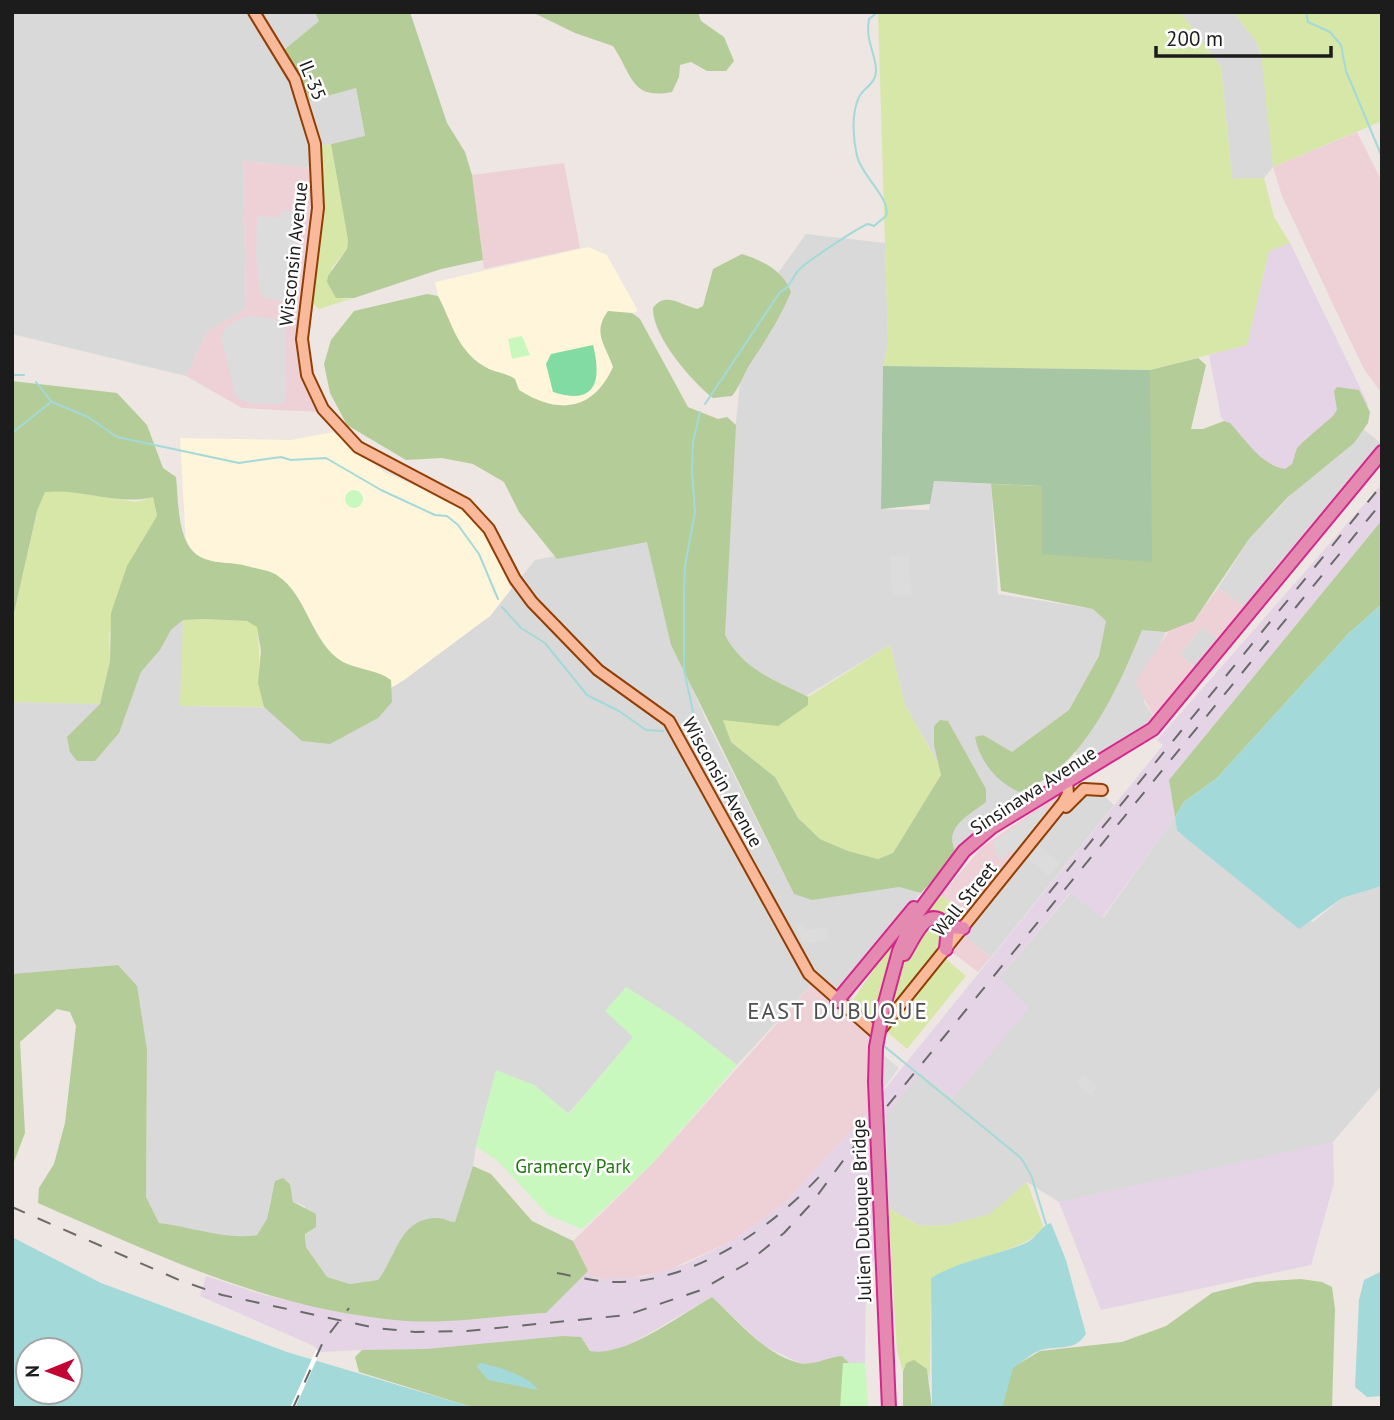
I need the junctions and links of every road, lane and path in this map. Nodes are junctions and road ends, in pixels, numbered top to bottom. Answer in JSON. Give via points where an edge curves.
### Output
{"nodes":[{"id":1,"x":254,"y":12,"type":"edge"},
{"id":2,"x":318,"y":169,"type":"joint"},
{"id":3,"x":1382,"y":452,"type":"edge"},
{"id":4,"x":1382,"y":463,"type":"edge"},
{"id":5,"x":1068,"y":784,"type":"junction"},
{"id":6,"x":1102,"y":790,"type":"dead end"},
{"id":7,"x":1048,"y":822,"type":"junction"},
{"id":8,"x":947,"y":872,"type":"junction"},
{"id":9,"x":948,"y":927,"type":"junction"},
{"id":10,"x":963,"y":928,"type":"junction"},
{"id":11,"x":946,"y":949,"type":"junction"},
{"id":12,"x":904,"y":954,"type":"junction"},
{"id":13,"x":891,"y":975,"type":"junction"},
{"id":14,"x":889,"y":989,"type":"junction"},
{"id":15,"x":840,"y":1003,"type":"junction"},
{"id":16,"x":877,"y":1034,"type":"joint"},
{"id":17,"x":889,"y":1408,"type":"edge"}],
"edges":[{"from":1,"to":2,"type":"main road","name":"IL-35","via":[[295,79],[310,120]]},
{"from":2,"to":15,"type":"main road","name":"Wisconsin Avenue","via":[[317,223],[302,338],[307,375],[323,409],[358,447],[466,504],[489,529],[532,602],[598,670],[669,721],[809,974]]},
{"from":3,"to":5,"type":"highway","name":"Sinsinawa Avenue","via":[[1161,720]]},
{"from":4,"to":5,"type":"highway","name":"Sinsinawa Avenue","via":[[1167,725],[1147,741]]},
{"from":5,"to":7,"type":"main road","name":"Wall Street","via":[[1066,799]]},
{"from":5,"to":8,"type":"highway","name":"Sinsinawa Avenue","via":[[992,827]]},
{"from":5,"to":12,"type":"highway","name":"Sinsinawa Avenue","via":[[977,848],[929,904]]},
{"from":6,"to":7,"type":"main road","via":[[1081,791],[1058,818]]},
{"from":7,"to":10,"type":"main road","name":"Wall Street"},
{"from":8,"to":13,"type":"highway","name":"Sinsinawa Avenue","via":[[914,918]]},
{"from":8,"to":15,"type":"highway"},
{"from":9,"to":10,"type":"highway"},
{"from":9,"to":11,"type":"highway"},
{"from":9,"to":12,"type":"highway","via":[[940,919],[927,919]]},
{"from":10,"to":11,"type":"main road","name":"Wall Street"},
{"from":11,"to":16,"type":"main road","name":"Wall Street"},
{"from":12,"to":14,"type":"highway","name":"Sinsinawa Avenue"},
{"from":13,"to":14,"type":"highway","name":"Sinsinawa Avenue"},
{"from":13,"to":15,"type":"highway","via":[[887,966],[873,966]]},
{"from":14,"to":17,"type":"highway","name":"Julien Dubuque Bridge","bridge":true,"via":[[876,1047],[875,1082]]},
{"from":15,"to":16,"type":"main road","name":"Wisconsin Avenue"}]}
